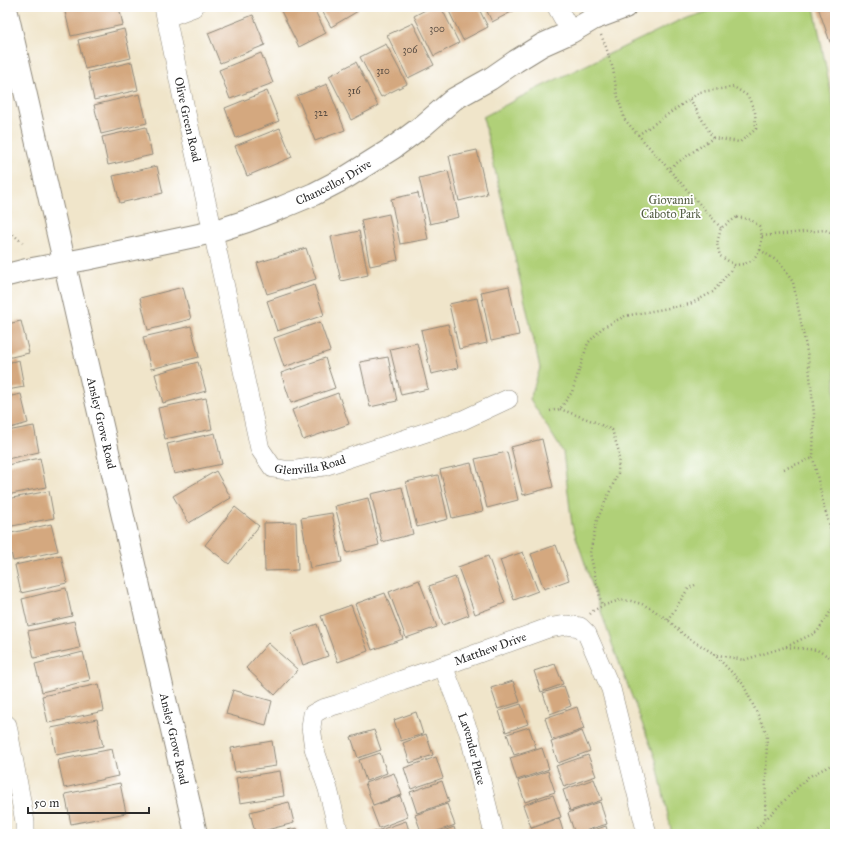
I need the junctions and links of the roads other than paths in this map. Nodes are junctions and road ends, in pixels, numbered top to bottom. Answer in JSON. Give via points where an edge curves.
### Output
{"nodes":[{"id":1,"x":194,"y":7,"type":"edge"},
{"id":2,"x":557,"y":7,"type":"edge"},
{"id":3,"x":625,"y":7,"type":"edge"},
{"id":4,"x":166,"y":12,"type":"edge"},
{"id":5,"x":7,"y":13,"type":"edge"},
{"id":6,"x":571,"y":32,"type":"junction"},
{"id":7,"x":213,"y":232,"type":"junction"},
{"id":8,"x":65,"y":263,"type":"junction"},
{"id":9,"x":7,"y":275,"type":"edge"},
{"id":10,"x":508,"y":399,"type":"dead end"},
{"id":11,"x":442,"y":666,"type":"junction"},
{"id":12,"x":7,"y":725,"type":"edge"},
{"id":13,"x":25,"y":834,"type":"edge"},
{"id":14,"x":196,"y":834,"type":"edge"},
{"id":15,"x":338,"y":834,"type":"edge"},
{"id":16,"x":494,"y":834,"type":"edge"},
{"id":17,"x":647,"y":834,"type":"edge"}],
"edges":[{"from":1,"to":4,"type":"street"},
{"from":2,"to":6,"type":"street"},
{"from":3,"to":6,"type":"street","name":"Chancellor Drive","via":[[593,19]]},
{"from":4,"to":7,"type":"street","name":"Olive Green Road"},
{"from":5,"to":8,"type":"street","name":"Ansley Grove Road"},
{"from":6,"to":7,"type":"street","name":"Chancellor Drive","via":[[542,45],[454,99],[393,148],[345,178],[283,207]]},
{"from":7,"to":8,"type":"street","name":"Chancellor Drive"},
{"from":7,"to":10,"type":"street","name":"Glenvilla Road","via":[[260,449],[273,468],[297,470],[324,466],[463,420]]},
{"from":8,"to":9,"type":"street","name":"Chancellor Drive"},
{"from":8,"to":14,"type":"street","name":"Ansley Grove Road"},
{"from":11,"to":15,"type":"street","name":"Matthew Drive","via":[[313,714],[311,727],[314,748],[328,789]]},
{"from":11,"to":16,"type":"street","name":"Lavender Place","via":[[469,733]]},
{"from":11,"to":17,"type":"street","name":"Matthew Drive","via":[[548,628],[567,625],[580,627],[587,634],[611,689]]},
{"from":12,"to":13,"type":"street"}]}
